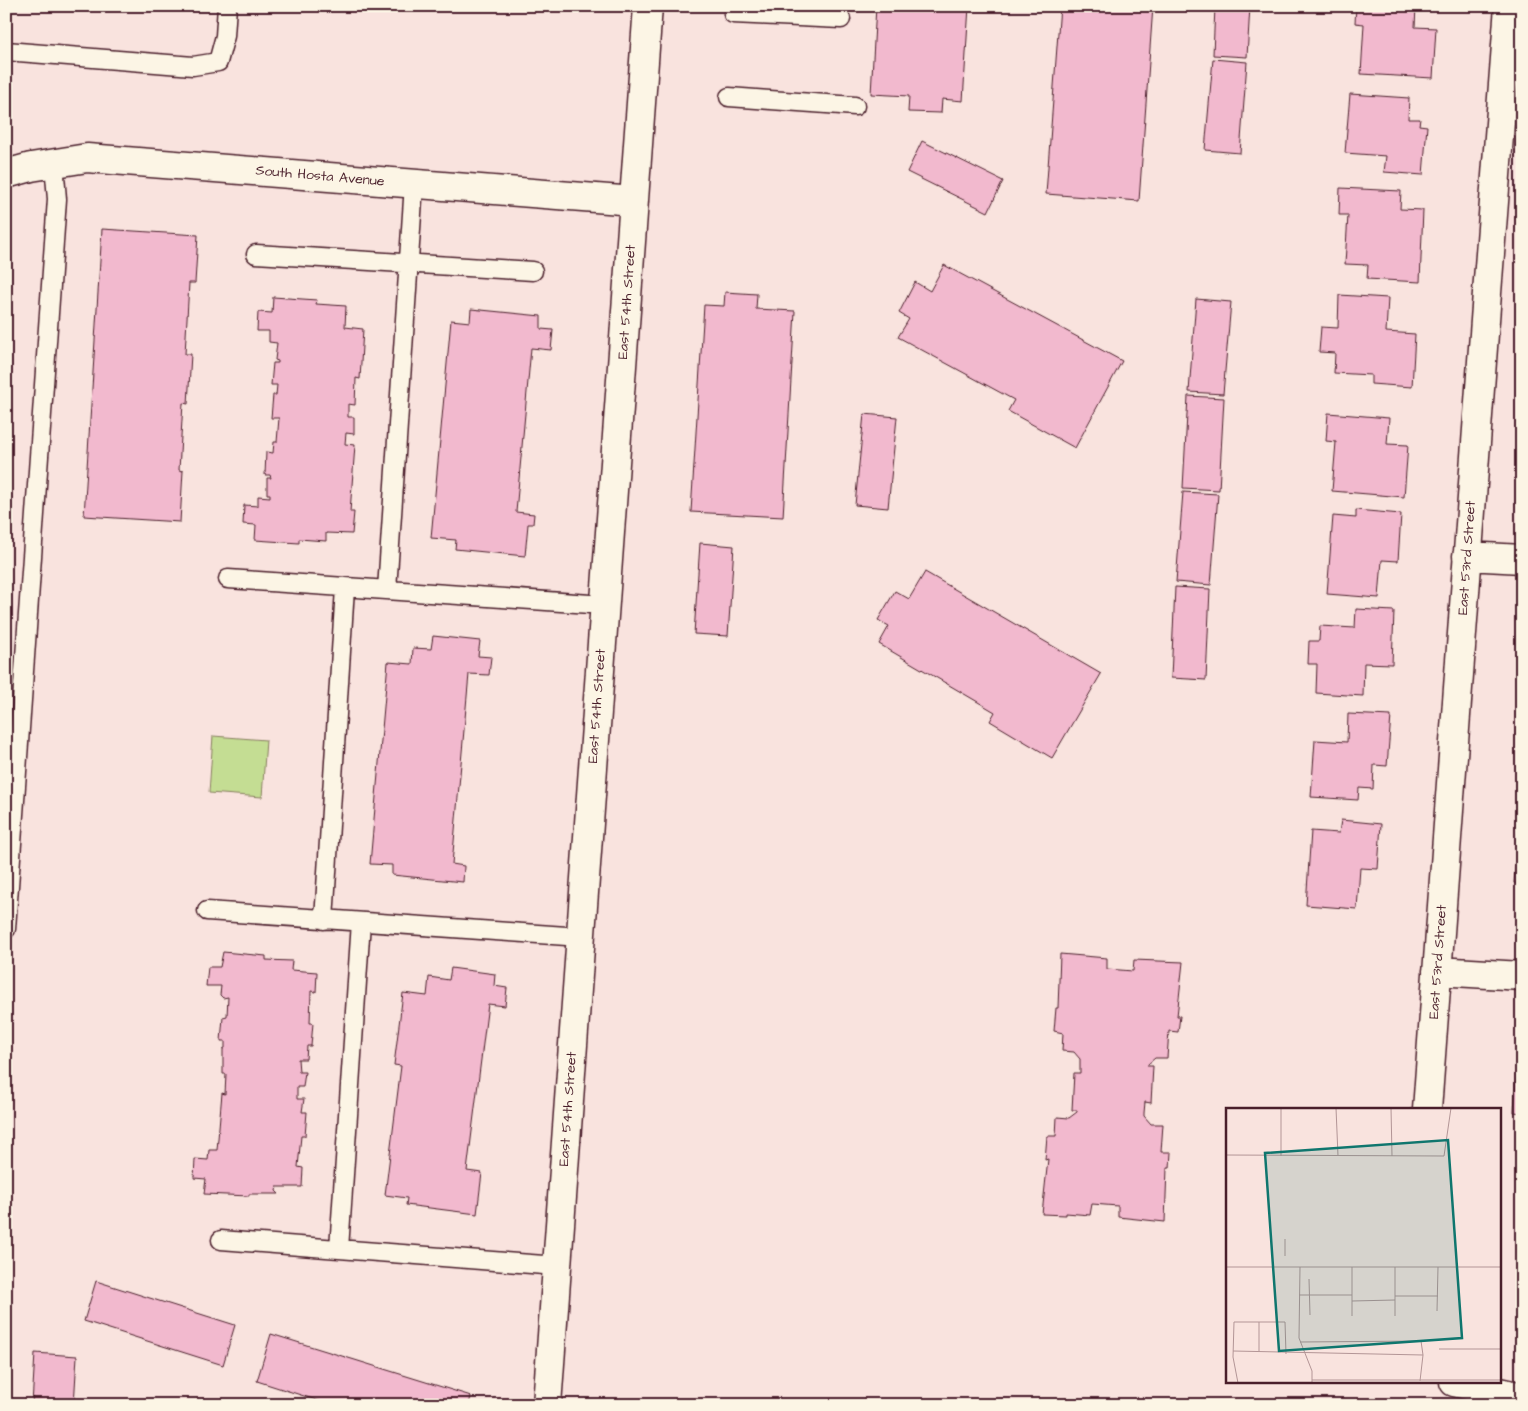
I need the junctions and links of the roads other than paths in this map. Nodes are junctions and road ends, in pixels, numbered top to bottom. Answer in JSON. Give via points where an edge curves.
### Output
{"nodes":[{"id":1,"x":226,"y":6,"type":"edge"},
{"id":2,"x":648,"y":6,"type":"edge"},
{"id":3,"x":1509,"y":6,"type":"edge"},
{"id":4,"x":733,"y":14,"type":"dead end"},
{"id":5,"x":841,"y":19,"type":"dead end"},
{"id":6,"x":6,"y":51,"type":"edge"},
{"id":7,"x":729,"y":97,"type":"dead end"},
{"id":8,"x":855,"y":106,"type":"dead end"},
{"id":9,"x":1511,"y":123,"type":"edge"},
{"id":10,"x":54,"y":164,"type":"junction"},
{"id":11,"x":6,"y":174,"type":"edge"},
{"id":12,"x":414,"y":184,"type":"junction"},
{"id":13,"x":634,"y":201,"type":"junction"},
{"id":14,"x":256,"y":254,"type":"dead end"},
{"id":15,"x":409,"y":264,"type":"junction"},
{"id":16,"x":533,"y":271,"type":"dead end"},
{"id":17,"x":1467,"y":556,"type":"junction"},
{"id":18,"x":1522,"y":559,"type":"edge"},
{"id":19,"x":228,"y":579,"type":"dead end"},
{"id":20,"x":345,"y":588,"type":"junction"},
{"id":21,"x":387,"y":590,"type":"junction"},
{"id":22,"x":605,"y":605,"type":"junction"},
{"id":23,"x":207,"y":911,"type":"dead end"},
{"id":24,"x":324,"y":920,"type":"junction"},
{"id":25,"x":362,"y":922,"type":"junction"},
{"id":26,"x":6,"y":929,"type":"edge"},
{"id":27,"x":581,"y":938,"type":"junction"},
{"id":28,"x":1437,"y":971,"type":"junction"},
{"id":29,"x":1522,"y":976,"type":"edge"},
{"id":30,"x":1427,"y":1108,"type":"edge"},
{"id":31,"x":221,"y":1240,"type":"dead end"},
{"id":32,"x":339,"y":1249,"type":"junction"},
{"id":33,"x":557,"y":1266,"type":"junction"},
{"id":34,"x":1463,"y":1384,"type":"edge"},
{"id":35,"x":1522,"y":1397,"type":"edge"},
{"id":36,"x":546,"y":1405,"type":"edge"}],
"edges":[{"from":1,"to":6,"type":"lane","via":[[225,36],[218,62],[194,66]]},
{"from":2,"to":13,"type":"street","name":"East 54th Street"},
{"from":3,"to":9,"type":"street","name":"East 53rd Street"},
{"from":4,"to":5,"type":"lane"},
{"from":7,"to":8,"type":"lane"},
{"from":9,"to":17,"type":"street","name":"East 53rd Street"},
{"from":10,"to":11,"type":"street","name":"South Hosta Avenue"},
{"from":10,"to":12,"type":"street","name":"South Hosta Avenue","via":[[87,158]]},
{"from":10,"to":26,"type":"lane","via":[[56,199]]},
{"from":12,"to":13,"type":"street","name":"South Hosta Avenue"},
{"from":12,"to":15,"type":"lane"},
{"from":13,"to":22,"type":"street","name":"East 54th Street"},
{"from":14,"to":15,"type":"lane"},
{"from":15,"to":16,"type":"lane"},
{"from":15,"to":21,"type":"lane"},
{"from":17,"to":18,"type":"street"},
{"from":17,"to":28,"type":"street","name":"East 53rd Street"},
{"from":19,"to":20,"type":"lane"},
{"from":20,"to":21,"type":"lane"},
{"from":20,"to":24,"type":"lane"},
{"from":21,"to":22,"type":"lane"},
{"from":22,"to":27,"type":"street","name":"East 54th Street"},
{"from":23,"to":24,"type":"lane"},
{"from":24,"to":25,"type":"lane"},
{"from":25,"to":27,"type":"lane"},
{"from":25,"to":32,"type":"lane"},
{"from":27,"to":33,"type":"street","name":"East 54th Street"},
{"from":28,"to":29,"type":"street"},
{"from":28,"to":30,"type":"street","name":"East 53rd Street"},
{"from":31,"to":32,"type":"lane"},
{"from":32,"to":33,"type":"lane"},
{"from":33,"to":36,"type":"street","name":"East 54th Street"},
{"from":34,"to":35,"type":"street"}]}
